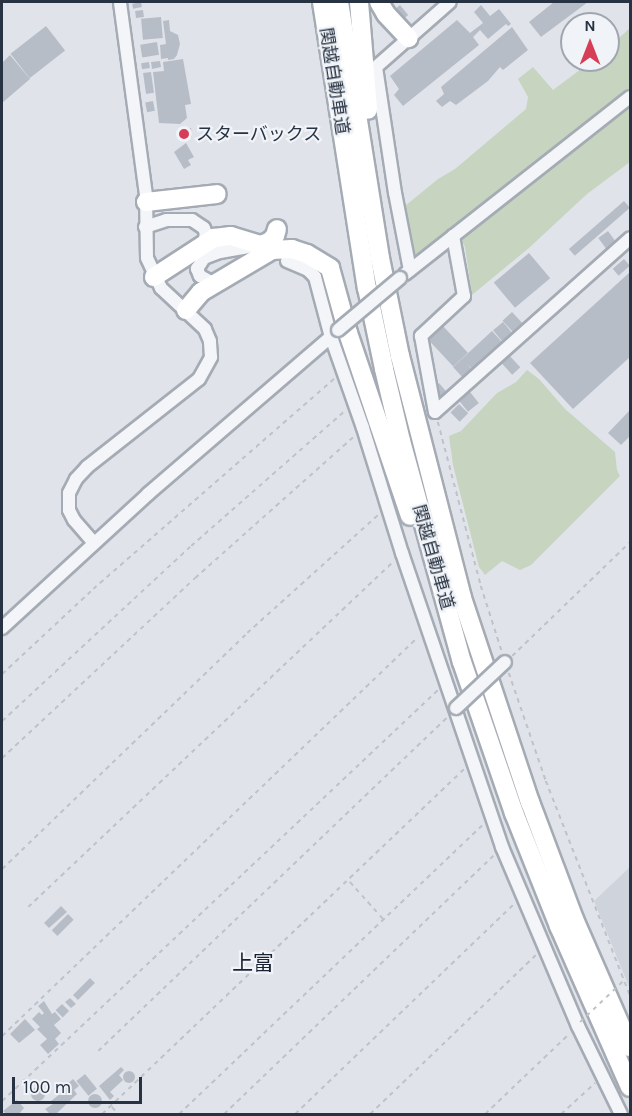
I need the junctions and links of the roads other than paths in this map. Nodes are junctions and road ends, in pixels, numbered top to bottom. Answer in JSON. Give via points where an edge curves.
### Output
{"nodes":[{"id":1,"x":120,"y":2,"type":"edge"},
{"id":2,"x":322,"y":2,"type":"edge"},
{"id":3,"x":339,"y":2,"type":"edge"},
{"id":4,"x":359,"y":2,"type":"edge"},
{"id":5,"x":379,"y":2,"type":"edge"},
{"id":6,"x":450,"y":2,"type":"edge"},
{"id":7,"x":408,"y":38,"type":"junction"},
{"id":8,"x":630,"y":97,"type":"edge"},
{"id":9,"x":217,"y":194,"type":"dead end"},
{"id":10,"x":146,"y":202,"type":"junction"},
{"id":11,"x":146,"y":226,"type":"junction"},
{"id":12,"x":277,"y":229,"type":"dead end"},
{"id":13,"x":453,"y":236,"type":"junction"},
{"id":14,"x":630,"y":238,"type":"edge"},
{"id":15,"x":261,"y":245,"type":"junction"},
{"id":16,"x":203,"y":246,"type":"junction"},
{"id":17,"x":380,"y":258,"type":"junction"},
{"id":18,"x":287,"y":261,"type":"dead end"},
{"id":19,"x":410,"y":270,"type":"junction"},
{"id":20,"x":154,"y":277,"type":"junction"},
{"id":21,"x":220,"y":280,"type":"junction"},
{"id":22,"x":186,"y":310,"type":"junction"},
{"id":23,"x":334,"y":334,"type":"junction"},
{"id":24,"x":94,"y":543,"type":"junction"},
{"id":25,"x":2,"y":628,"type":"edge"},
{"id":26,"x":462,"y":662,"type":"junction"},
{"id":27,"x":505,"y":662,"type":"road end"},
{"id":28,"x":456,"y":708,"type":"junction"},
{"id":29,"x":630,"y":1047,"type":"edge"},
{"id":30,"x":630,"y":1087,"type":"edge"},
{"id":31,"x":621,"y":1114,"type":"edge"}],
"edges":[{"from":1,"to":10,"type":"street"},
{"from":2,"to":26,"type":"highway","name":"関越自動車道","via":[[367,288],[384,369]]},
{"from":3,"to":17,"type":"highway","name":"関越自動車道"},
{"from":4,"to":17,"type":"highway"},
{"from":5,"to":7,"type":"highway"},
{"from":6,"to":7,"type":"street"},
{"from":7,"to":19,"type":"street","via":[[376,67]]},
{"from":8,"to":13,"type":"street"},
{"from":9,"to":10,"type":"highway"},
{"from":10,"to":11,"type":"street"},
{"from":11,"to":16,"type":"street","via":[[166,220],[192,220],[204,228]]},
{"from":11,"to":20,"type":"street","via":[[146,251]]},
{"from":12,"to":15,"type":"highway","via":[[269,242]]},
{"from":13,"to":14,"type":"street","via":[[464,296],[421,336],[435,412]]},
{"from":13,"to":19,"type":"street"},
{"from":15,"to":16,"type":"highway","via":[[231,236],[214,238]]},
{"from":15,"to":21,"type":"street","via":[[204,258],[197,269],[200,276],[211,282]]},
{"from":16,"to":20,"type":"highway"},
{"from":17,"to":29,"type":"highway","name":"関越自動車道","via":[[431,486],[479,654],[574,919]]},
{"from":18,"to":23,"type":"street","via":[[315,277]]},
{"from":19,"to":23,"type":"street","bridge":true},
{"from":20,"to":22,"type":"street"},
{"from":21,"to":22,"type":"highway","via":[[201,292]]},
{"from":21,"to":26,"type":"highway","via":[[280,248],[307,254],[330,268],[419,546]]},
{"from":22,"to":24,"type":"street","via":[[205,329],[210,341],[211,357],[206,370],[87,467],[69,493],[69,510],[74,520]]},
{"from":23,"to":24,"type":"street"},
{"from":23,"to":28,"type":"street","via":[[402,553]]},
{"from":24,"to":25,"type":"street"},
{"from":26,"to":30,"type":"highway","name":"関越自動車道","via":[[538,874]]},
{"from":27,"to":28,"type":"street","bridge":true},
{"from":28,"to":31,"type":"street","via":[[502,847]]}]}
